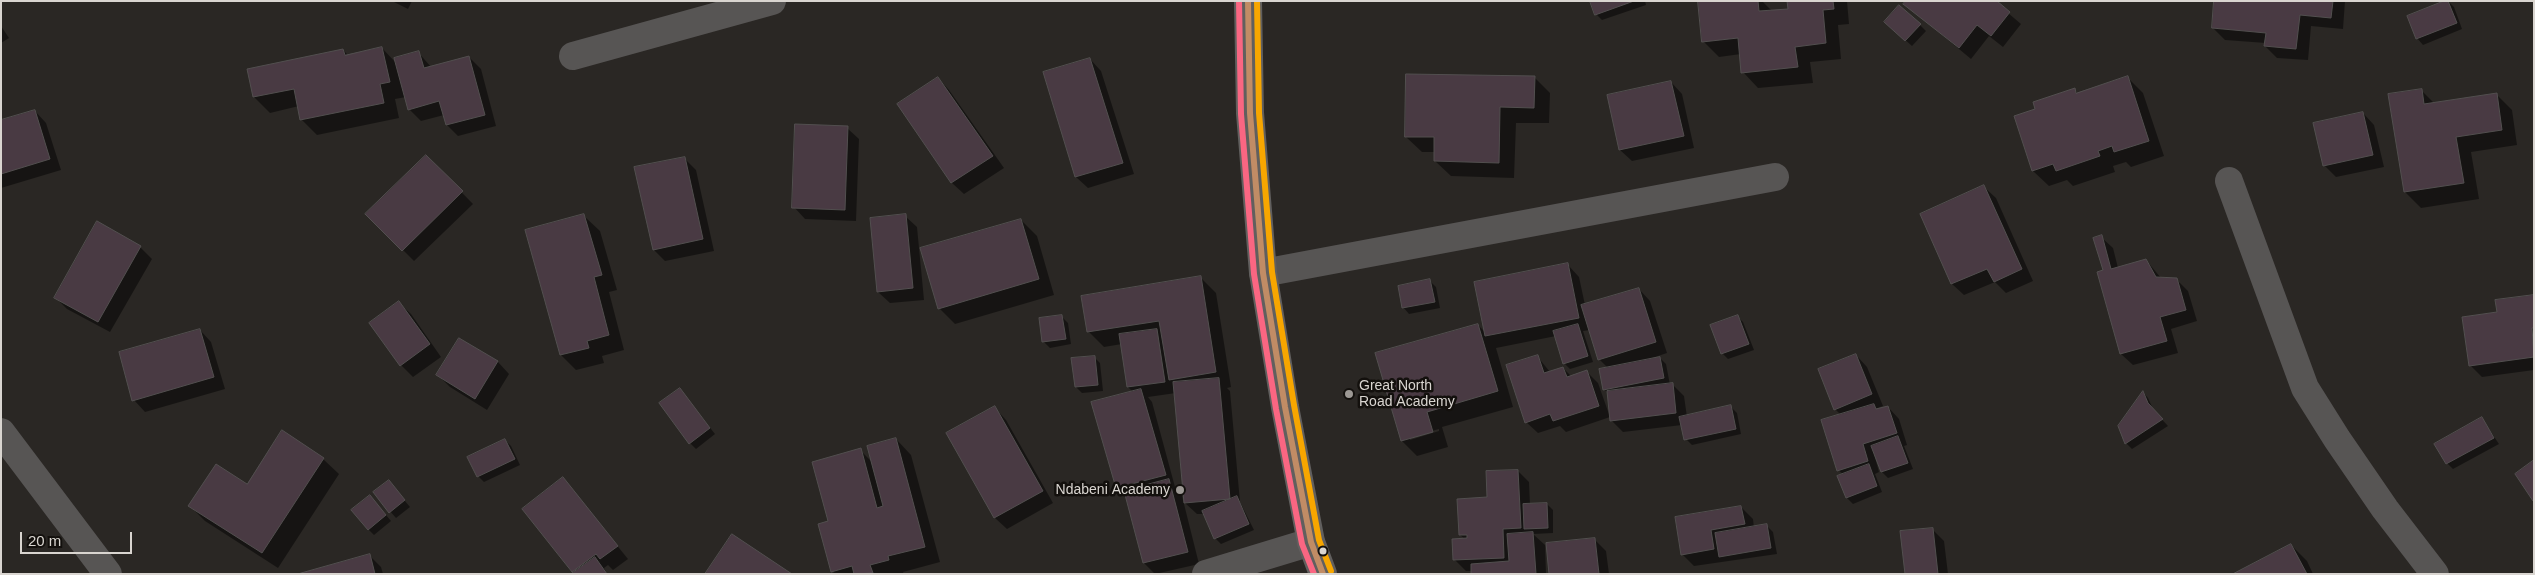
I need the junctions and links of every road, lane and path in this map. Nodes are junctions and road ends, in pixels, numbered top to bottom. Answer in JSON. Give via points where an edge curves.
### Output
{"nodes":[{"id":1,"x":772,"y":1,"type":"edge"},
{"id":2,"x":1248,"y":1,"type":"edge"},
{"id":3,"x":573,"y":56,"type":"dead end"},
{"id":4,"x":1775,"y":177,"type":"dead end"},
{"id":5,"x":2229,"y":181,"type":"dead end"},
{"id":6,"x":1263,"y":273,"type":"junction"},
{"id":7,"x":1,"y":432,"type":"edge"},
{"id":8,"x":1311,"y":542,"type":"junction"},
{"id":9,"x":108,"y":574,"type":"edge"},
{"id":10,"x":1206,"y":574,"type":"edge"},
{"id":11,"x":1323,"y":574,"type":"edge"},
{"id":12,"x":2435,"y":574,"type":"edge"}],
"edges":[{"from":1,"to":3,"type":"street"},
{"from":2,"to":6,"type":"main road","via":[[1250,113]]},
{"from":4,"to":6,"type":"street"},
{"from":5,"to":12,"type":"street","via":[[2304,388],[2385,509]]},
{"from":6,"to":8,"type":"main road"},
{"from":7,"to":9,"type":"street"},
{"from":8,"to":10,"type":"street"},
{"from":8,"to":11,"type":"main road"}]}
